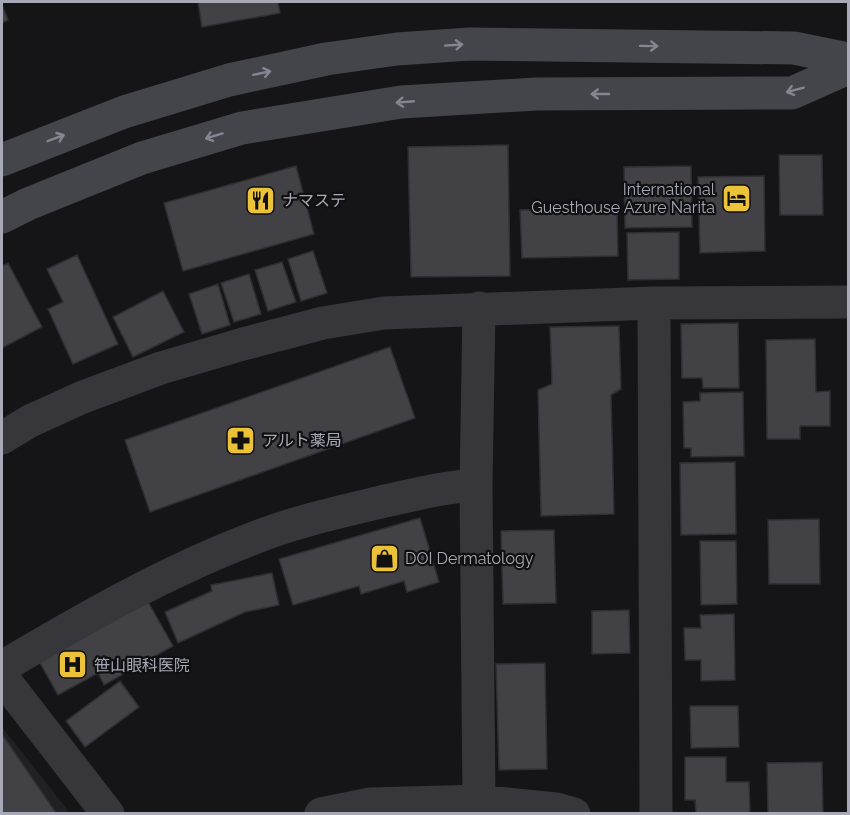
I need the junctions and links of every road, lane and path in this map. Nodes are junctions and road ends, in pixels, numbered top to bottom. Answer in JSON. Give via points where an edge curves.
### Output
{"nodes":[{"id":1,"x":849,"y":59,"type":"edge"},
{"id":2,"x":849,"y":68,"type":"edge"},
{"id":3,"x":2,"y":160,"type":"edge"},
{"id":4,"x":2,"y":217,"type":"edge"},
{"id":5,"x":849,"y":302,"type":"edge"},
{"id":6,"x":654,"y":303,"type":"junction"},
{"id":7,"x":479,"y":308,"type":"junction"},
{"id":8,"x":2,"y":438,"type":"edge"},
{"id":9,"x":476,"y":485,"type":"junction"},
{"id":10,"x":2,"y":667,"type":"edge"},
{"id":11,"x":2,"y":677,"type":"edge"},
{"id":12,"x":479,"y":801,"type":"junction"},
{"id":13,"x":108,"y":813,"type":"edge"},
{"id":14,"x":321,"y":813,"type":"edge"},
{"id":15,"x":573,"y":813,"type":"edge"},
{"id":16,"x":656,"y":813,"type":"edge"}],
"edges":[{"from":3,"to":1,"type":"street","one_way":true,"via":[[124,112],[229,81],[397,48],[470,44],[794,48]]},
{"from":2,"to":4,"type":"street","one_way":true,"via":[[792,93],[536,94],[412,102],[242,128],[142,158]]},
{"from":5,"to":6,"type":"street"},
{"from":6,"to":7,"type":"street"},
{"from":6,"to":16,"type":"street"},
{"from":7,"to":8,"type":"street","via":[[384,313],[323,323],[243,344],[161,368],[84,397]]},
{"from":7,"to":9,"type":"street"},
{"from":9,"to":10,"type":"street","via":[[448,487],[338,512],[255,537],[97,611]]},
{"from":9,"to":12,"type":"street"},
{"from":11,"to":13,"type":"street"},
{"from":12,"to":14,"type":"street","via":[[370,804]]},
{"from":12,"to":15,"type":"street"}]}
